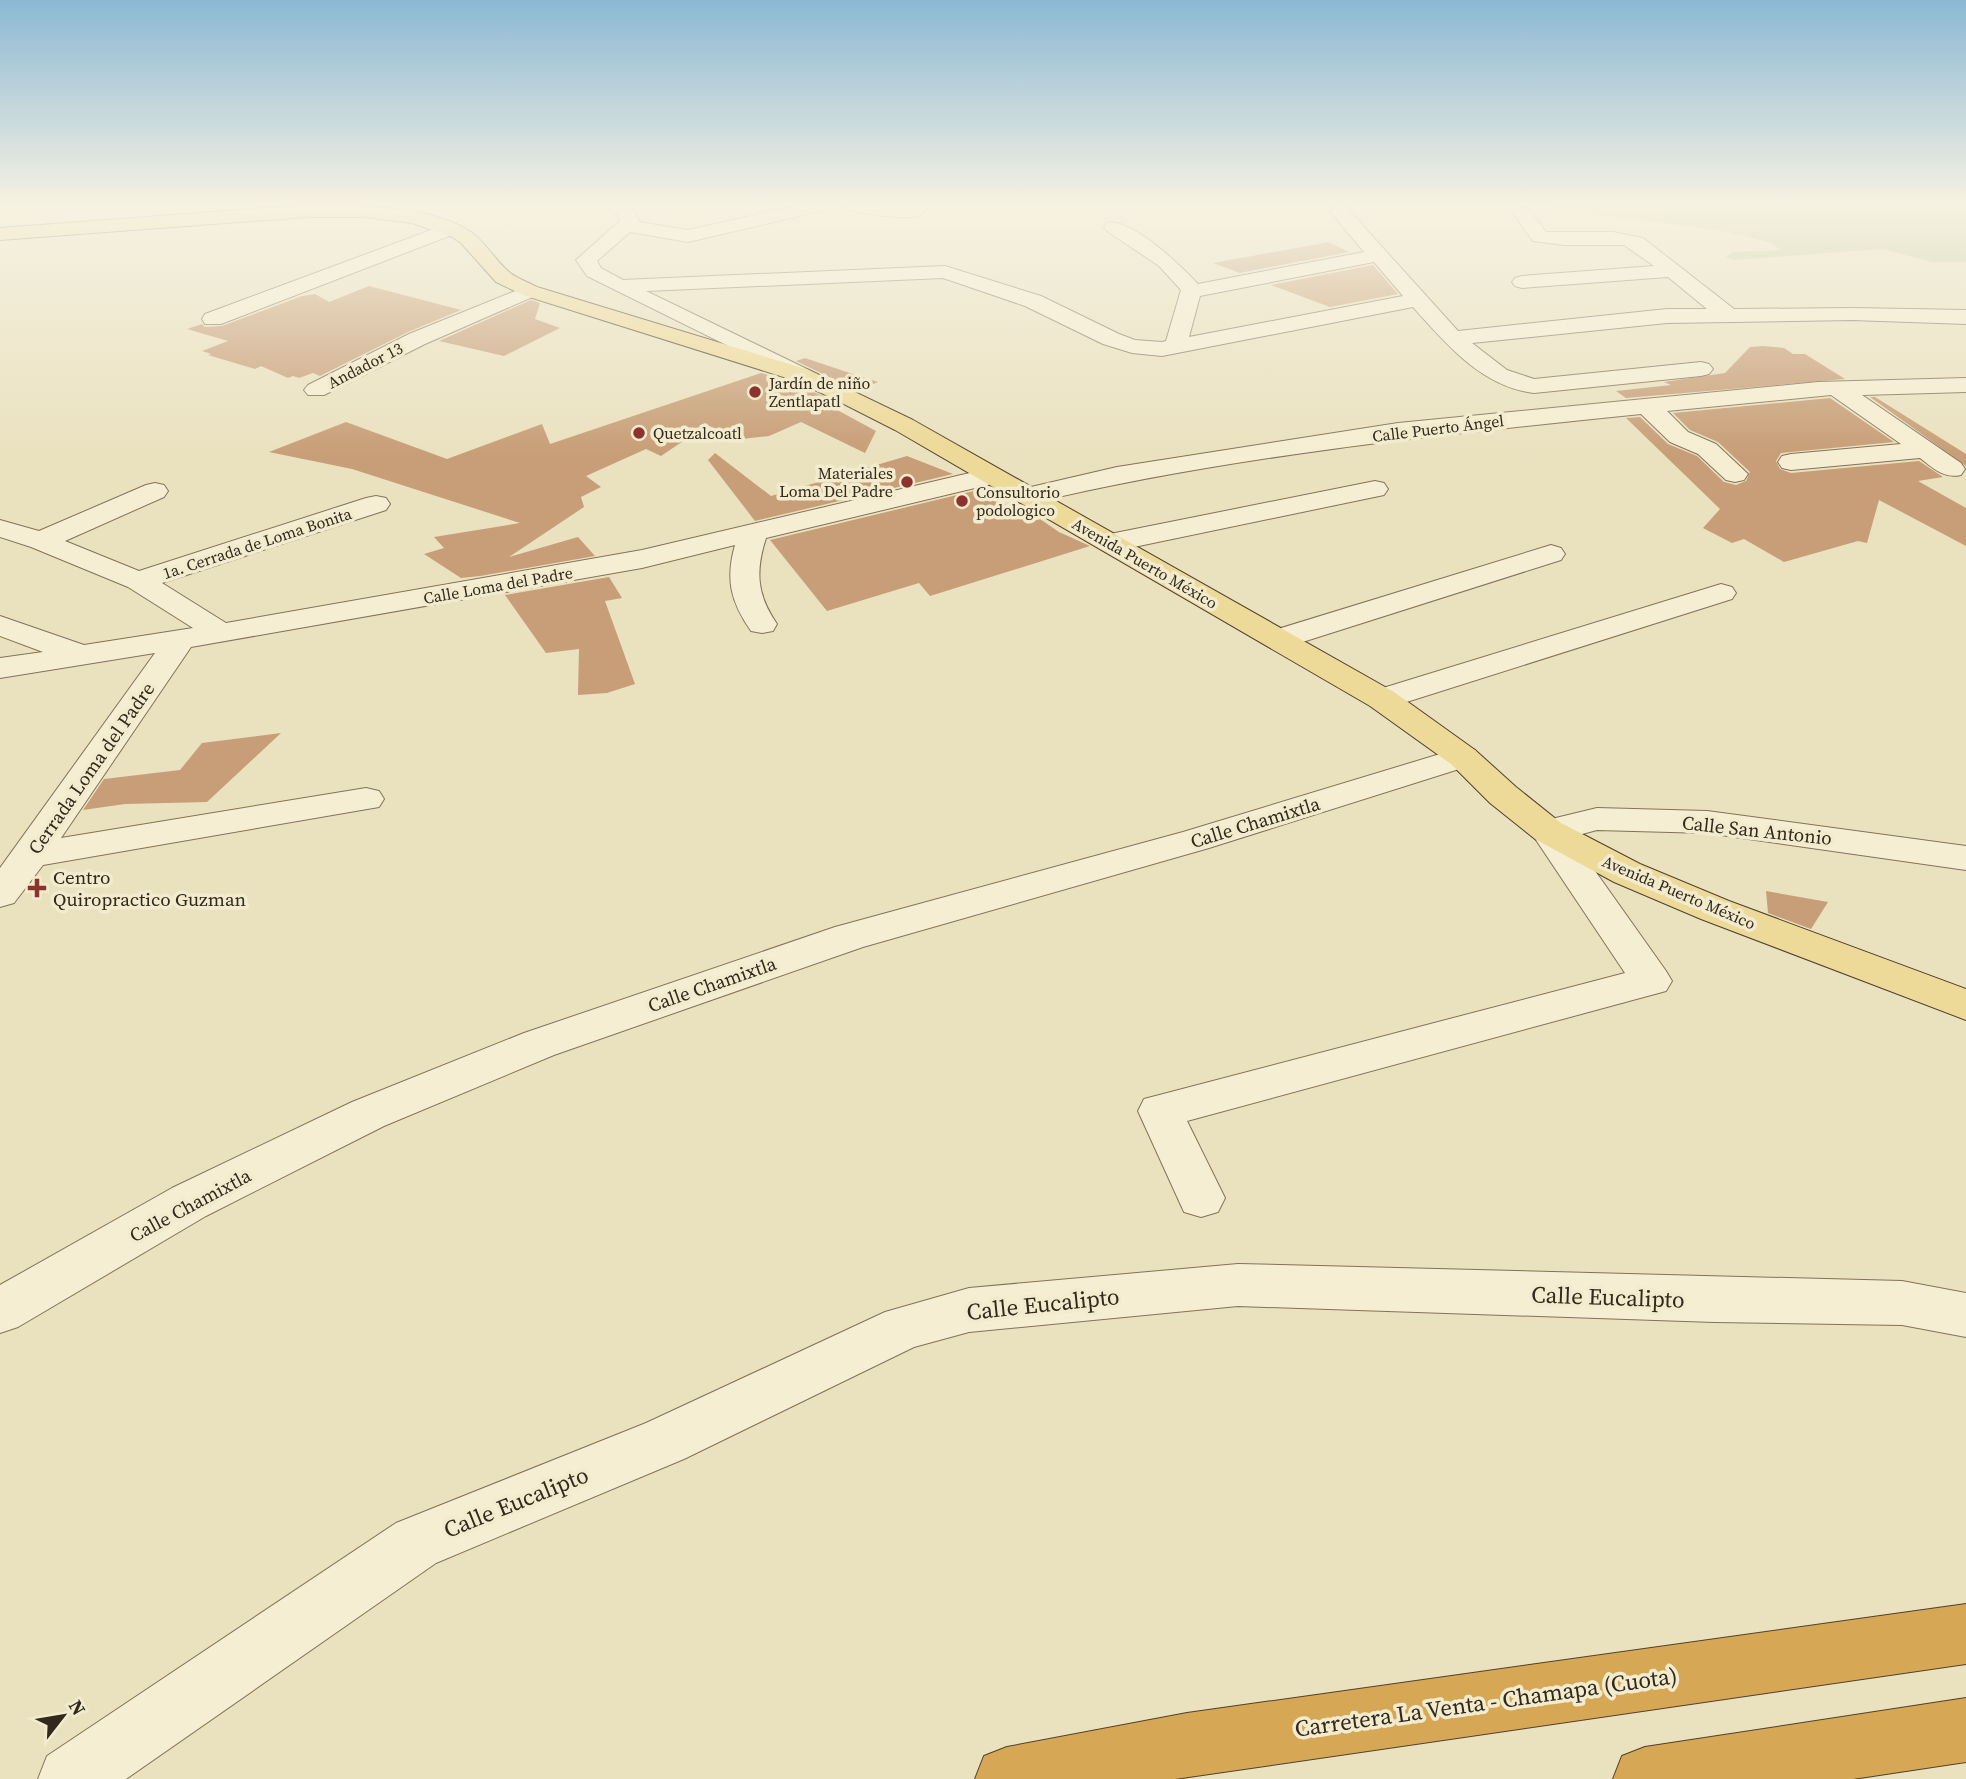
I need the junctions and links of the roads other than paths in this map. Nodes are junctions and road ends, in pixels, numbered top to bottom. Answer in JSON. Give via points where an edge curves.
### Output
{"nodes":[{"id":1,"x":295,"y":288,"type":"edge"},
{"id":2,"x":524,"y":288,"type":"edge"},
{"id":3,"x":623,"y":288,"type":"edge"},
{"id":4,"x":998,"y":288,"type":"edge"},
{"id":5,"x":1191,"y":288,"type":"edge"},
{"id":6,"x":1206,"y":288,"type":"edge"},
{"id":7,"x":1410,"y":288,"type":"edge"},
{"id":8,"x":1694,"y":288,"type":"edge"},
{"id":9,"x":530,"y":291,"type":"junction"},
{"id":10,"x":1194,"y":291,"type":"junction"},
{"id":11,"x":1420,"y":299,"type":"junction"},
{"id":12,"x":1728,"y":315,"type":"junction"},
{"id":13,"x":1966,"y":317,"type":"edge"},
{"id":14,"x":213,"y":319,"type":"dead end"},
{"id":15,"x":1452,"y":338,"type":"junction"},
{"id":16,"x":1176,"y":345,"type":"junction"},
{"id":17,"x":1701,"y":369,"type":"dead end"},
{"id":18,"x":801,"y":375,"type":"junction"},
{"id":19,"x":1592,"y":379,"type":"junction"},
{"id":20,"x":1966,"y":385,"type":"edge"},
{"id":21,"x":316,"y":390,"type":"dead end"},
{"id":22,"x":1843,"y":392,"type":"junction"},
{"id":23,"x":1638,"y":406,"type":"junction"},
{"id":24,"x":1924,"y":450,"type":"junction"},
{"id":25,"x":1791,"y":462,"type":"dead end"},
{"id":26,"x":1952,"y":469,"type":"dead end"},
{"id":27,"x":1735,"y":474,"type":"dead end"},
{"id":28,"x":991,"y":476,"type":"junction"},
{"id":29,"x":1375,"y":489,"type":"dead end"},
{"id":30,"x":155,"y":491,"type":"dead end"},
{"id":31,"x":1028,"y":496,"type":"junction"},
{"id":32,"x":376,"y":505,"type":"dead end"},
{"id":33,"x":0,"y":528,"type":"edge"},
{"id":34,"x":754,"y":534,"type":"junction"},
{"id":35,"x":41,"y":541,"type":"junction"},
{"id":36,"x":1110,"y":543,"type":"junction"},
{"id":37,"x":1551,"y":554,"type":"dead end"},
{"id":38,"x":138,"y":582,"type":"junction"},
{"id":39,"x":1721,"y":593,"type":"dead end"},
{"id":40,"x":762,"y":624,"type":"dead end"},
{"id":41,"x":0,"y":625,"type":"edge"},
{"id":42,"x":221,"y":633,"type":"junction"},
{"id":43,"x":1279,"y":639,"type":"junction"},
{"id":44,"x":180,"y":640,"type":"junction"},
{"id":45,"x":83,"y":656,"type":"junction"},
{"id":46,"x":0,"y":668,"type":"edge"},
{"id":47,"x":1382,"y":699,"type":"junction"},
{"id":48,"x":1463,"y":757,"type":"junction"},
{"id":49,"x":366,"y":799,"type":"dead end"},
{"id":50,"x":1548,"y":831,"type":"junction"},
{"id":51,"x":31,"y":855,"type":"junction"},
{"id":52,"x":1966,"y":858,"type":"edge"},
{"id":53,"x":0,"y":894,"type":"edge"},
{"id":54,"x":1966,"y":1005,"type":"edge"},
{"id":55,"x":1201,"y":1198,"type":"dead end"},
{"id":56,"x":0,"y":1311,"type":"edge"},
{"id":57,"x":1966,"y":1315,"type":"edge"},
{"id":58,"x":1966,"y":1634,"type":"edge"},
{"id":59,"x":1966,"y":1730,"type":"edge"},
{"id":60,"x":70,"y":1779,"type":"edge"},
{"id":61,"x":1007,"y":1779,"type":"edge"},
{"id":62,"x":1645,"y":1779,"type":"edge"}],
"edges":[{"from":1,"to":14,"type":"street"},
{"from":2,"to":9,"type":"main road","name":"Avenida Puerto México"},
{"from":3,"to":18,"type":"street"},
{"from":4,"to":16,"type":"street","via":[[1122,343],[1162,349]]},
{"from":5,"to":10,"type":"street"},
{"from":6,"to":10,"type":"street"},
{"from":7,"to":11,"type":"street"},
{"from":8,"to":12,"type":"street"},
{"from":9,"to":18,"type":"main road","name":"Avenida Puerto México"},
{"from":9,"to":21,"type":"street","name":"Andador 13","via":[[417,339]]},
{"from":10,"to":16,"type":"street"},
{"from":11,"to":15,"type":"street"},
{"from":11,"to":16,"type":"street"},
{"from":12,"to":13,"type":"street"},
{"from":12,"to":15,"type":"street","via":[[1667,316]]},
{"from":15,"to":19,"type":"street","via":[[1518,384]]},
{"from":17,"to":19,"type":"street"},
{"from":18,"to":28,"type":"main road","name":"Avenida Puerto México","via":[[904,425]]},
{"from":19,"to":23,"type":"street"},
{"from":20,"to":22,"type":"street","name":"Calle Puerto Ángel"},
{"from":22,"to":23,"type":"street","name":"Calle Puerto Ángel"},
{"from":22,"to":24,"type":"street"},
{"from":23,"to":27,"type":"street","via":[[1679,437],[1707,449]]},
{"from":23,"to":31,"type":"street","name":"Calle Puerto Ángel","via":[[1385,433],[1117,475]]},
{"from":24,"to":25,"type":"street"},
{"from":24,"to":26,"type":"street"},
{"from":28,"to":31,"type":"main road","name":"Avenida Puerto México"},
{"from":28,"to":34,"type":"street","name":"Calle Loma del Padre"},
{"from":29,"to":36,"type":"street"},
{"from":30,"to":35,"type":"street"},
{"from":31,"to":36,"type":"main road","name":"Avenida Puerto México"},
{"from":32,"to":38,"type":"street","name":"1a. Cerrada de Loma Bonita"},
{"from":33,"to":35,"type":"street"},
{"from":34,"to":40,"type":"street","via":[[743,587],[748,606]]},
{"from":34,"to":42,"type":"street","name":"Calle Loma del Padre","via":[[642,559]]},
{"from":35,"to":38,"type":"street"},
{"from":36,"to":43,"type":"main road","name":"Avenida Puerto México"},
{"from":37,"to":43,"type":"street"},
{"from":38,"to":42,"type":"street"},
{"from":39,"to":47,"type":"street"},
{"from":41,"to":45,"type":"street"},
{"from":42,"to":44,"type":"street","name":"Calle Loma del Padre"},
{"from":43,"to":47,"type":"main road","name":"Avenida Puerto México"},
{"from":44,"to":45,"type":"street","name":"Calle Loma del Padre"},
{"from":44,"to":51,"type":"street","name":"Cerrada Loma del Padre"},
{"from":45,"to":46,"type":"street","name":"Calle Loma del Padre"},
{"from":47,"to":48,"type":"main road","name":"Avenida Puerto México"},
{"from":48,"to":50,"type":"main road","name":"Avenida Puerto México"},
{"from":48,"to":56,"type":"street","name":"Calle Chamixtla","via":[[1196,841],[849,936],[538,1044],[368,1114],[189,1202]]},
{"from":49,"to":51,"type":"street"},
{"from":50,"to":52,"type":"street","name":"Calle San Antonio","via":[[1597,819],[1707,822]]},
{"from":50,"to":54,"type":"main road","name":"Avenida Puerto México","via":[[1627,873],[1715,910]]},
{"from":50,"to":55,"type":"street","via":[[1651,981],[1160,1111]]},
{"from":51,"to":53,"type":"street","name":"Cerrada Loma del Padre"},
{"from":57,"to":60,"type":"street","name":"Calle Eucalipto","via":[[1902,1303],[1238,1285],[969,1310],[903,1328],[665,1441],[416,1543]]},
{"from":58,"to":61,"type":"highway","name":"Carretera La Venta - Chamapa (Cuota)","via":[[1187,1745]]},
{"from":59,"to":62,"type":"highway"}]}
